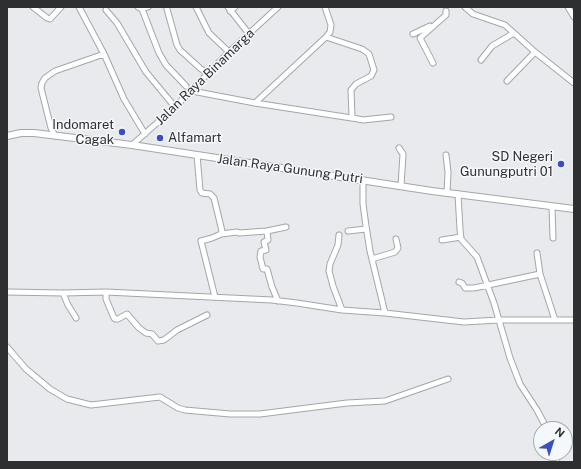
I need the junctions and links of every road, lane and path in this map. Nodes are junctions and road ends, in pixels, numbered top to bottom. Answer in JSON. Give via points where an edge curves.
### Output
{"nodes":[{"id":1,"x":33,"y":7,"type":"edge"},
{"id":2,"x":61,"y":7,"type":"edge"},
{"id":3,"x":79,"y":7,"type":"edge"},
{"id":4,"x":148,"y":7,"type":"edge"},
{"id":5,"x":196,"y":7,"type":"edge"},
{"id":6,"x":235,"y":7,"type":"edge"},
{"id":7,"x":278,"y":7,"type":"edge"},
{"id":8,"x":325,"y":7,"type":"edge"},
{"id":9,"x":466,"y":7,"type":"edge"},
{"id":10,"x":568,"y":7,"type":"edge"},
{"id":11,"x":140,"y":8,"type":"edge"},
{"id":12,"x":167,"y":9,"type":"dead end"},
{"id":13,"x":229,"y":9,"type":"edge"},
{"id":14,"x":447,"y":9,"type":"edge"},
{"id":15,"x":106,"y":10,"type":"dead end"},
{"id":16,"x":574,"y":17,"type":"edge"},
{"id":17,"x":514,"y":33,"type":"junction"},
{"id":18,"x":249,"y":34,"type":"junction"},
{"id":19,"x":413,"y":34,"type":"dead end"},
{"id":20,"x":326,"y":38,"type":"junction"},
{"id":21,"x":230,"y":52,"type":"junction"},
{"id":22,"x":535,"y":52,"type":"junction"},
{"id":23,"x":104,"y":54,"type":"junction"},
{"id":24,"x":481,"y":60,"type":"dead end"},
{"id":25,"x":433,"y":63,"type":"dead end"},
{"id":26,"x":208,"y":74,"type":"junction"},
{"id":27,"x":506,"y":81,"type":"dead end"},
{"id":28,"x":574,"y":83,"type":"edge"},
{"id":29,"x":186,"y":86,"type":"dead end"},
{"id":30,"x":192,"y":91,"type":"junction"},
{"id":31,"x":255,"y":103,"type":"junction"},
{"id":32,"x":175,"y":107,"type":"junction"},
{"id":33,"x":352,"y":117,"type":"junction"},
{"id":34,"x":391,"y":117,"type":"dead end"},
{"id":35,"x":145,"y":134,"type":"junction"},
{"id":36,"x":7,"y":136,"type":"edge"},
{"id":37,"x":54,"y":136,"type":"junction"},
{"id":38,"x":132,"y":145,"type":"junction"},
{"id":39,"x":399,"y":148,"type":"dead end"},
{"id":40,"x":197,"y":155,"type":"junction"},
{"id":41,"x":446,"y":155,"type":"dead end"},
{"id":42,"x":363,"y":180,"type":"junction"},
{"id":43,"x":401,"y":186,"type":"junction"},
{"id":44,"x":446,"y":193,"type":"junction"},
{"id":45,"x":458,"y":194,"type":"junction"},
{"id":46,"x":552,"y":207,"type":"junction"},
{"id":47,"x":574,"y":209,"type":"edge"},
{"id":48,"x":286,"y":227,"type":"dead end"},
{"id":49,"x":366,"y":229,"type":"junction"},
{"id":50,"x":267,"y":231,"type":"junction"},
{"id":51,"x":348,"y":231,"type":"dead end"},
{"id":52,"x":221,"y":234,"type":"junction"},
{"id":53,"x":339,"y":235,"type":"dead end"},
{"id":54,"x":460,"y":237,"type":"junction"},
{"id":55,"x":553,"y":238,"type":"dead end"},
{"id":56,"x":396,"y":239,"type":"dead end"},
{"id":57,"x":442,"y":240,"type":"dead end"},
{"id":58,"x":537,"y":253,"type":"dead end"},
{"id":59,"x":372,"y":259,"type":"junction"},
{"id":60,"x":540,"y":274,"type":"junction"},
{"id":61,"x":459,"y":282,"type":"dead end"},
{"id":62,"x":487,"y":285,"type":"junction"},
{"id":63,"x":7,"y":292,"type":"edge"},
{"id":64,"x":106,"y":292,"type":"junction"},
{"id":65,"x":63,"y":293,"type":"junction"},
{"id":66,"x":216,"y":297,"type":"junction"},
{"id":67,"x":278,"y":301,"type":"junction"},
{"id":68,"x":342,"y":310,"type":"junction"},
{"id":69,"x":385,"y":313,"type":"junction"},
{"id":70,"x":207,"y":315,"type":"dead end"},
{"id":71,"x":76,"y":318,"type":"dead end"},
{"id":72,"x":499,"y":320,"type":"junction"},
{"id":73,"x":555,"y":320,"type":"junction"},
{"id":74,"x":574,"y":320,"type":"edge"},
{"id":75,"x":7,"y":347,"type":"edge"},
{"id":76,"x":448,"y":379,"type":"dead end"},
{"id":77,"x":543,"y":421,"type":"edge"}],
"edges":[{"from":1,"to":2,"type":"street","via":[[50,19]]},
{"from":3,"to":23,"type":"street"},
{"from":4,"to":11,"type":"street"},
{"from":5,"to":21,"type":"street","via":[[208,33]]},
{"from":6,"to":13,"type":"street"},
{"from":7,"to":18,"type":"street","name":"Jalan Raya Binamarga"},
{"from":8,"to":20,"type":"street","via":[[331,25]]},
{"from":9,"to":17,"type":"street","via":[[473,14],[500,23]]},
{"from":10,"to":16,"type":"street"},
{"from":11,"to":29,"type":"street","via":[[162,59]]},
{"from":12,"to":26,"type":"street","via":[[180,50]]},
{"from":13,"to":18,"type":"street"},
{"from":14,"to":19,"type":"street","via":[[428,28]]},
{"from":14,"to":25,"type":"street","via":[[446,15],[420,38]]},
{"from":15,"to":32,"type":"street","via":[[117,23],[146,72]]},
{"from":17,"to":22,"type":"street"},
{"from":17,"to":24,"type":"street","via":[[492,46]]},
{"from":18,"to":21,"type":"street","name":"Jalan Raya Binamarga"},
{"from":20,"to":31,"type":"street"},
{"from":20,"to":33,"type":"street","via":[[362,49],[369,54],[374,70],[371,76],[356,84],[351,90]]},
{"from":21,"to":26,"type":"street","name":"Jalan Raya Binamarga"},
{"from":22,"to":27,"type":"street"},
{"from":22,"to":28,"type":"street"},
{"from":23,"to":35,"type":"street","via":[[124,99]]},
{"from":23,"to":37,"type":"street","via":[[55,71],[45,78],[41,88]]},
{"from":26,"to":30,"type":"street","name":"Jalan Raya Binamarga"},
{"from":30,"to":31,"type":"street"},
{"from":30,"to":32,"type":"street","name":"Jalan Raya Binamarga"},
{"from":31,"to":33,"type":"street"},
{"from":32,"to":35,"type":"street","name":"Jalan Raya Binamarga"},
{"from":33,"to":34,"type":"street","via":[[363,120]]},
{"from":35,"to":38,"type":"street","name":"Jalan Raya Binamarga"},
{"from":36,"to":37,"type":"main road","name":"Jalan Raya Gunung Putri","via":[[25,133]]},
{"from":37,"to":38,"type":"main road","name":"Jalan Raya Gunung Putri"},
{"from":38,"to":40,"type":"main road","name":"Jalan Raya Gunung Putri"},
{"from":39,"to":43,"type":"street","via":[[403,154]]},
{"from":40,"to":42,"type":"main road","name":"Jalan Raya Gunung Putri"},
{"from":40,"to":52,"type":"street","via":[[200,190],[214,198]]},
{"from":41,"to":44,"type":"street"},
{"from":42,"to":43,"type":"main road","name":"Jalan Raya Gunung Putri"},
{"from":42,"to":49,"type":"street"},
{"from":43,"to":44,"type":"main road","name":"Jalan Raya Gunung Putri"},
{"from":44,"to":45,"type":"main road","name":"Jalan Raya Gunung Putri"},
{"from":45,"to":46,"type":"main road","name":"Jalan Raya Gunung Putri"},
{"from":45,"to":54,"type":"street"},
{"from":46,"to":47,"type":"main road","name":"Jalan Raya Gunung Putri"},
{"from":46,"to":55,"type":"street"},
{"from":48,"to":50,"type":"street"},
{"from":49,"to":51,"type":"street"},
{"from":49,"to":59,"type":"street"},
{"from":50,"to":52,"type":"street"},
{"from":50,"to":67,"type":"street","via":[[268,240],[264,242],[266,250],[261,251],[260,257],[263,269],[268,268],[270,282]]},
{"from":52,"to":66,"type":"street","via":[[202,241]]},
{"from":53,"to":68,"type":"street","via":[[329,271]]},
{"from":54,"to":57,"type":"street"},
{"from":54,"to":62,"type":"street","via":[[477,257]]},
{"from":56,"to":59,"type":"street","via":[[398,248],[395,252]]},
{"from":58,"to":60,"type":"street"},
{"from":59,"to":69,"type":"street"},
{"from":60,"to":62,"type":"street"},
{"from":60,"to":73,"type":"street"},
{"from":61,"to":62,"type":"street","via":[[467,288]]},
{"from":62,"to":72,"type":"street"},
{"from":63,"to":65,"type":"street"},
{"from":64,"to":65,"type":"street"},
{"from":64,"to":66,"type":"street"},
{"from":64,"to":70,"type":"street","via":[[109,308],[115,319],[127,314],[139,328],[152,334],[158,341]]},
{"from":65,"to":71,"type":"street"},
{"from":66,"to":67,"type":"street"},
{"from":67,"to":68,"type":"street"},
{"from":68,"to":69,"type":"street"},
{"from":69,"to":72,"type":"street","via":[[464,322]]},
{"from":72,"to":73,"type":"street"},
{"from":72,"to":77,"type":"street","via":[[520,384]]},
{"from":73,"to":74,"type":"street"},
{"from":75,"to":76,"type":"street","via":[[50,389],[67,399],[91,405],[160,397],[185,410],[260,414],[385,401]]}]}
